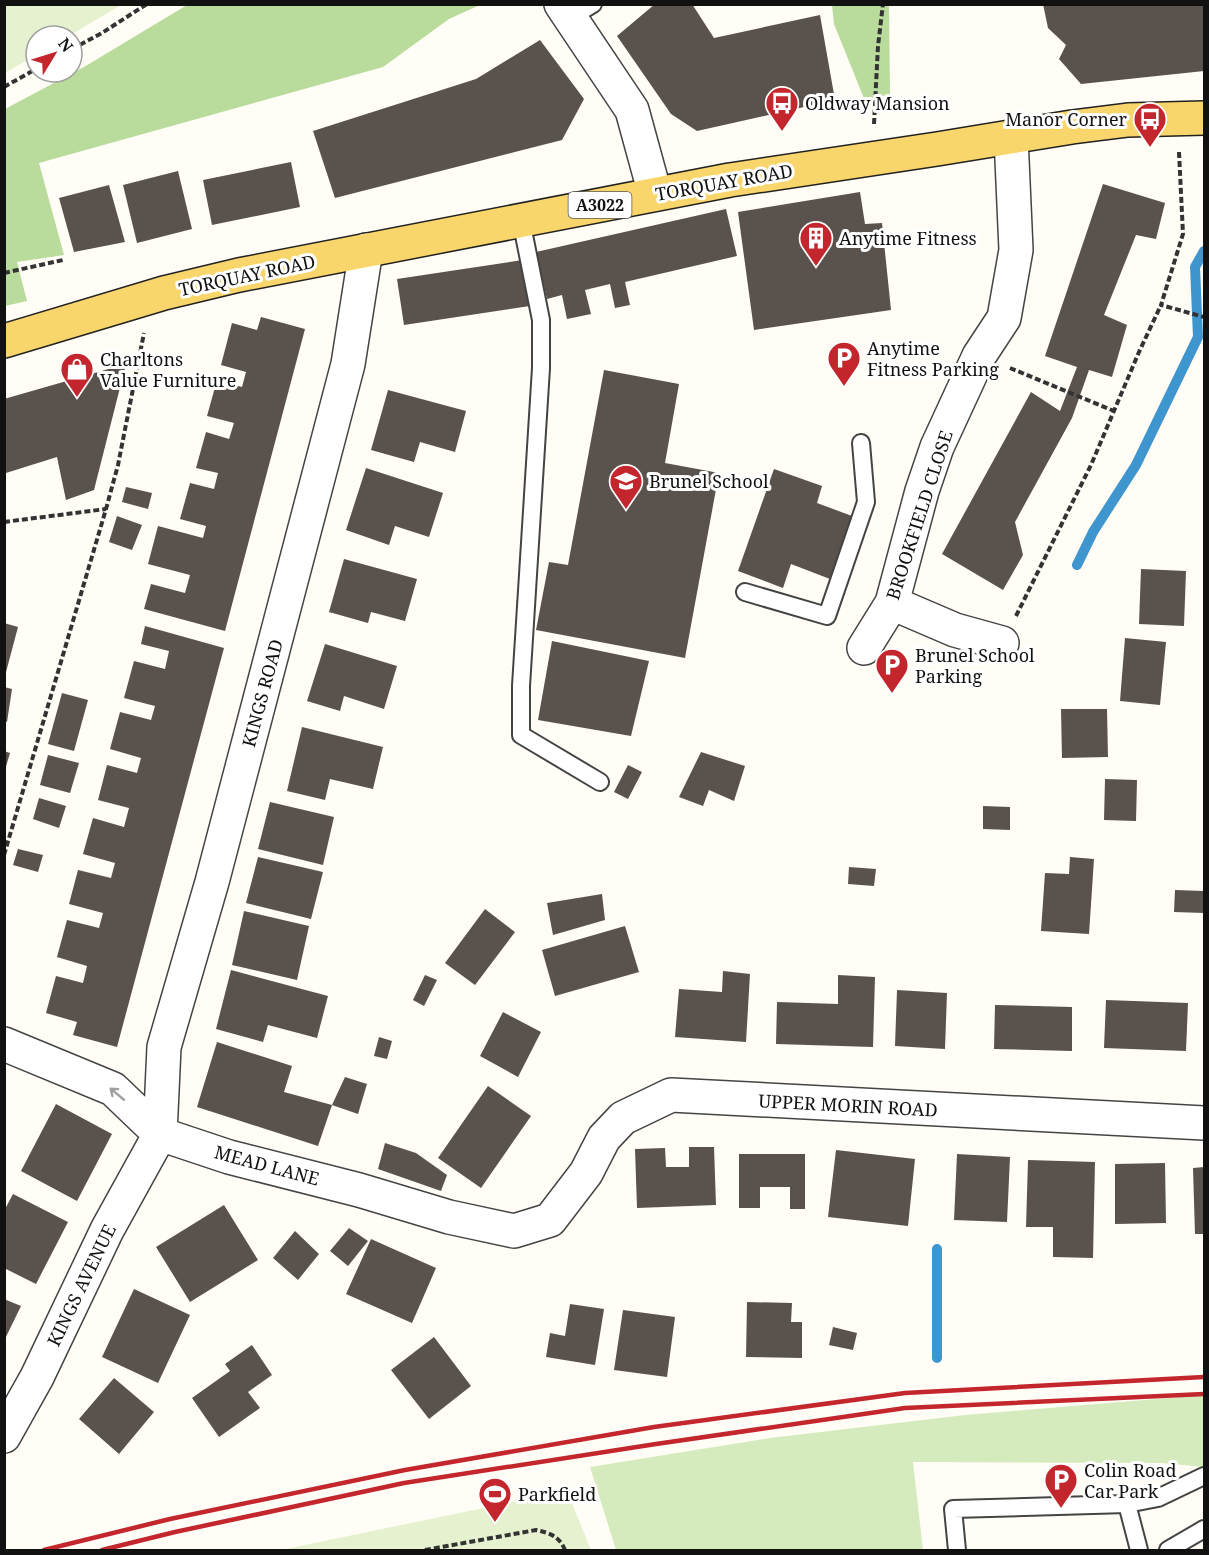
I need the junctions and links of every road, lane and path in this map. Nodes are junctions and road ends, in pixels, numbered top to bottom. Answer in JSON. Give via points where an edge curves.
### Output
{"nodes":[{"id":1,"x":147,"y":4,"type":"edge"},
{"id":2,"x":883,"y":4,"type":"edge"},
{"id":3,"x":575,"y":9,"type":"edge"},
{"id":4,"x":84,"y":43,"type":"edge"},
{"id":5,"x":24,"y":76,"type":"edge"},
{"id":6,"x":4,"y":87,"type":"edge"},
{"id":7,"x":1191,"y":118,"type":"edge"},
{"id":8,"x":1011,"y":137,"type":"junction"},
{"id":9,"x":872,"y":158,"type":"junction"},
{"id":10,"x":655,"y":195,"type":"junction"},
{"id":11,"x":521,"y":220,"type":"junction"},
{"id":12,"x":366,"y":250,"type":"junction"},
{"id":13,"x":63,"y":260,"type":"dead end"},
{"id":14,"x":4,"y":273,"type":"edge"},
{"id":15,"x":151,"y":297,"type":"junction"},
{"id":16,"x":1161,"y":305,"type":"junction"},
{"id":17,"x":1204,"y":317,"type":"edge"},
{"id":18,"x":4,"y":341,"type":"edge"},
{"id":19,"x":979,"y":356,"type":"junction"},
{"id":20,"x":1114,"y":411,"type":"junction"},
{"id":21,"x":861,"y":443,"type":"dead end"},
{"id":22,"x":106,"y":509,"type":"junction"},
{"id":23,"x":4,"y":522,"type":"edge"},
{"id":24,"x":746,"y":592,"type":"dead end"},
{"id":25,"x":892,"y":603,"type":"junction"},
{"id":26,"x":1002,"y":643,"type":"joint"},
{"id":27,"x":864,"y":648,"type":"dead end"},
{"id":28,"x":600,"y":782,"type":"dead end"},
{"id":29,"x":4,"y":855,"type":"edge"},
{"id":30,"x":4,"y":1044,"type":"edge"},
{"id":31,"x":1204,"y":1123,"type":"edge"},
{"id":32,"x":160,"y":1134,"type":"junction"},
{"id":33,"x":550,"y":1221,"type":"joint"},
{"id":34,"x":4,"y":1436,"type":"edge"},
{"id":35,"x":1204,"y":1476,"type":"edge"},
{"id":36,"x":1127,"y":1504,"type":"junction"},
{"id":37,"x":1204,"y":1529,"type":"edge"},
{"id":38,"x":425,"y":1551,"type":"edge"},
{"id":39,"x":565,"y":1551,"type":"edge"},
{"id":40,"x":957,"y":1551,"type":"edge"},
{"id":41,"x":1139,"y":1551,"type":"edge"},
{"id":42,"x":1168,"y":1551,"type":"edge"}],
"edges":[{"from":1,"to":4,"type":"path"},
{"from":2,"to":9,"type":"path"},
{"from":3,"to":10,"type":"street","via":[[632,110]]},
{"from":5,"to":6,"type":"path"},
{"from":7,"to":8,"type":"main road","name":"TORQUAY ROAD","number":"A3022","via":[[1128,120]]},
{"from":7,"to":16,"type":"path","via":[[1183,234]]},
{"from":8,"to":9,"type":"main road","name":"TORQUAY ROAD","number":"A3022"},
{"from":8,"to":19,"type":"street","name":"BROOKFIELD CLOSE","via":[[1016,250],[1004,318]]},
{"from":9,"to":10,"type":"main road","name":"TORQUAY ROAD","number":"A3022"},
{"from":10,"to":11,"type":"main road","name":"TORQUAY ROAD","number":"A3022"},
{"from":11,"to":12,"type":"main road","name":"TORQUAY ROAD","number":"A3022"},
{"from":11,"to":28,"type":"lane","via":[[541,320],[521,686],[522,735]]},
{"from":12,"to":15,"type":"main road","name":"TORQUAY ROAD","number":"A3022"},
{"from":12,"to":32,"type":"street","name":"KINGS ROAD","via":[[348,364],[215,872],[164,1047]]},
{"from":13,"to":14,"type":"path"},
{"from":15,"to":18,"type":"main road","name":"TORQUAY ROAD","number":"A3022"},
{"from":15,"to":22,"type":"path"},
{"from":16,"to":17,"type":"path"},
{"from":16,"to":20,"type":"path"},
{"from":19,"to":20,"type":"path"},
{"from":19,"to":25,"type":"street","name":"BROOKFIELD CLOSE","via":[[937,447]]},
{"from":20,"to":26,"type":"path"},
{"from":21,"to":24,"type":"lane","via":[[866,502],[827,616]]},
{"from":22,"to":23,"type":"path"},
{"from":22,"to":29,"type":"path"},
{"from":25,"to":26,"type":"street","via":[[955,630]]},
{"from":25,"to":27,"type":"street","name":"BROOKFIELD CLOSE"},
{"from":32,"to":30,"type":"street","name":"MEAD LANE","one_way":true,"via":[[113,1089]]},
{"from":31,"to":33,"type":"street","name":"UPPER MORIN ROAD","via":[[671,1095],[623,1118],[603,1138],[586,1173]]},
{"from":32,"to":33,"type":"street","name":"MEAD LANE","via":[[229,1157],[449,1217],[514,1231]]},
{"from":32,"to":34,"type":"street","name":"KINGS AVENUE","via":[[107,1230],[37,1377]]},
{"from":35,"to":36,"type":"lane","via":[[1158,1498]]},
{"from":36,"to":40,"type":"lane","via":[[953,1509]]},
{"from":36,"to":41,"type":"lane"},
{"from":37,"to":42,"type":"lane"},
{"from":38,"to":39,"type":"path","via":[[536,1530],[552,1534]]}]}
